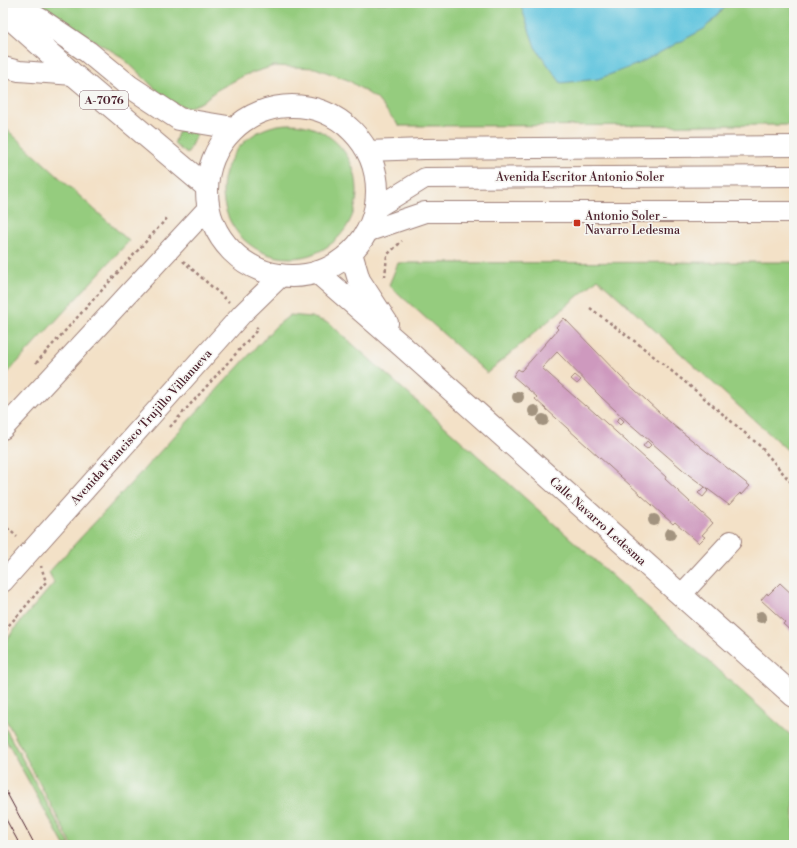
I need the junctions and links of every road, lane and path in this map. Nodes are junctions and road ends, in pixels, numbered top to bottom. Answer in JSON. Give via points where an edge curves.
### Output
{"nodes":[{"id":1,"x":10,"y":6,"type":"edge"},
{"id":2,"x":3,"y":67,"type":"edge"},
{"id":3,"x":74,"y":75,"type":"junction"},
{"id":4,"x":234,"y":128,"type":"junction"},
{"id":5,"x":794,"y":146,"type":"edge"},
{"id":6,"x":367,"y":151,"type":"junction"},
{"id":7,"x":794,"y":176,"type":"edge"},
{"id":8,"x":207,"y":197,"type":"junction"},
{"id":9,"x":375,"y":209,"type":"junction"},
{"id":10,"x":794,"y":212,"type":"edge"},
{"id":11,"x":168,"y":217,"type":"dead end"},
{"id":12,"x":366,"y":232,"type":"junction"},
{"id":13,"x":404,"y":238,"type":"dead end"},
{"id":14,"x":351,"y":253,"type":"junction"},
{"id":15,"x":317,"y":272,"type":"junction"},
{"id":16,"x":282,"y":275,"type":"junction"},
{"id":17,"x":385,"y":277,"type":"dead end"},
{"id":18,"x":590,"y":308,"type":"dead end"},
{"id":19,"x":402,"y":346,"type":"junction"},
{"id":20,"x":35,"y":364,"type":"dead end"},
{"id":21,"x":3,"y":429,"type":"edge"},
{"id":22,"x":794,"y":486,"type":"edge"},
{"id":23,"x":731,"y":541,"type":"dead end"},
{"id":24,"x":3,"y":582,"type":"edge"},
{"id":25,"x":681,"y":595,"type":"junction"},
{"id":26,"x":794,"y":696,"type":"edge"}],
"edges":[{"from":1,"to":3,"type":"main road","number":"A-7076"},
{"from":1,"to":4,"type":"main road","number":"A-7076","via":[[41,20],[88,52],[129,86],[179,119]]},
{"from":2,"to":3,"type":"street","via":[[19,71]]},
{"from":3,"to":8,"type":"main road","number":"A-7076"},
{"from":4,"to":6,"type":"main road","number":"A-7076","via":[[256,113],[280,106],[306,107],[331,115],[352,130]]},
{"from":4,"to":8,"type":"main road","number":"A-7076","via":[[220,145],[210,165]]},
{"from":5,"to":6,"type":"street"},
{"from":6,"to":9,"type":"main road","number":"A-7076","via":[[376,179]]},
{"from":7,"to":9,"type":"street","name":"Avenida Escritor Antonio Soler","via":[[425,178]]},
{"from":8,"to":16,"type":"main road","number":"A-7076","via":[[218,233],[234,253],[256,268]]},
{"from":8,"to":21,"type":"street"},
{"from":9,"to":12,"type":"main road","number":"A-7076"},
{"from":10,"to":12,"type":"street","via":[[425,212]]},
{"from":11,"to":20,"type":"path"},
{"from":12,"to":14,"type":"main road","number":"A-7076"},
{"from":13,"to":17,"type":"path","via":[[387,255]]},
{"from":14,"to":15,"type":"main road","number":"A-7076"},
{"from":14,"to":19,"type":"main road","name":"Calle Navarro Ledesma","via":[[359,280]]},
{"from":15,"to":16,"type":"main road","number":"A-7076","via":[[300,276]]},
{"from":15,"to":19,"type":"main road","name":"Calle Navarro Ledesma"},
{"from":16,"to":24,"type":"street","name":"Avenida Francisco Trujillo Villanueva","via":[[242,314]]},
{"from":18,"to":22,"type":"path","via":[[647,351],[760,446]]},
{"from":19,"to":25,"type":"main road","name":"Calle Navarro Ledesma"},
{"from":23,"to":25,"type":"street"},
{"from":25,"to":26,"type":"main road","name":"Calle Navarro Ledesma"}]}
